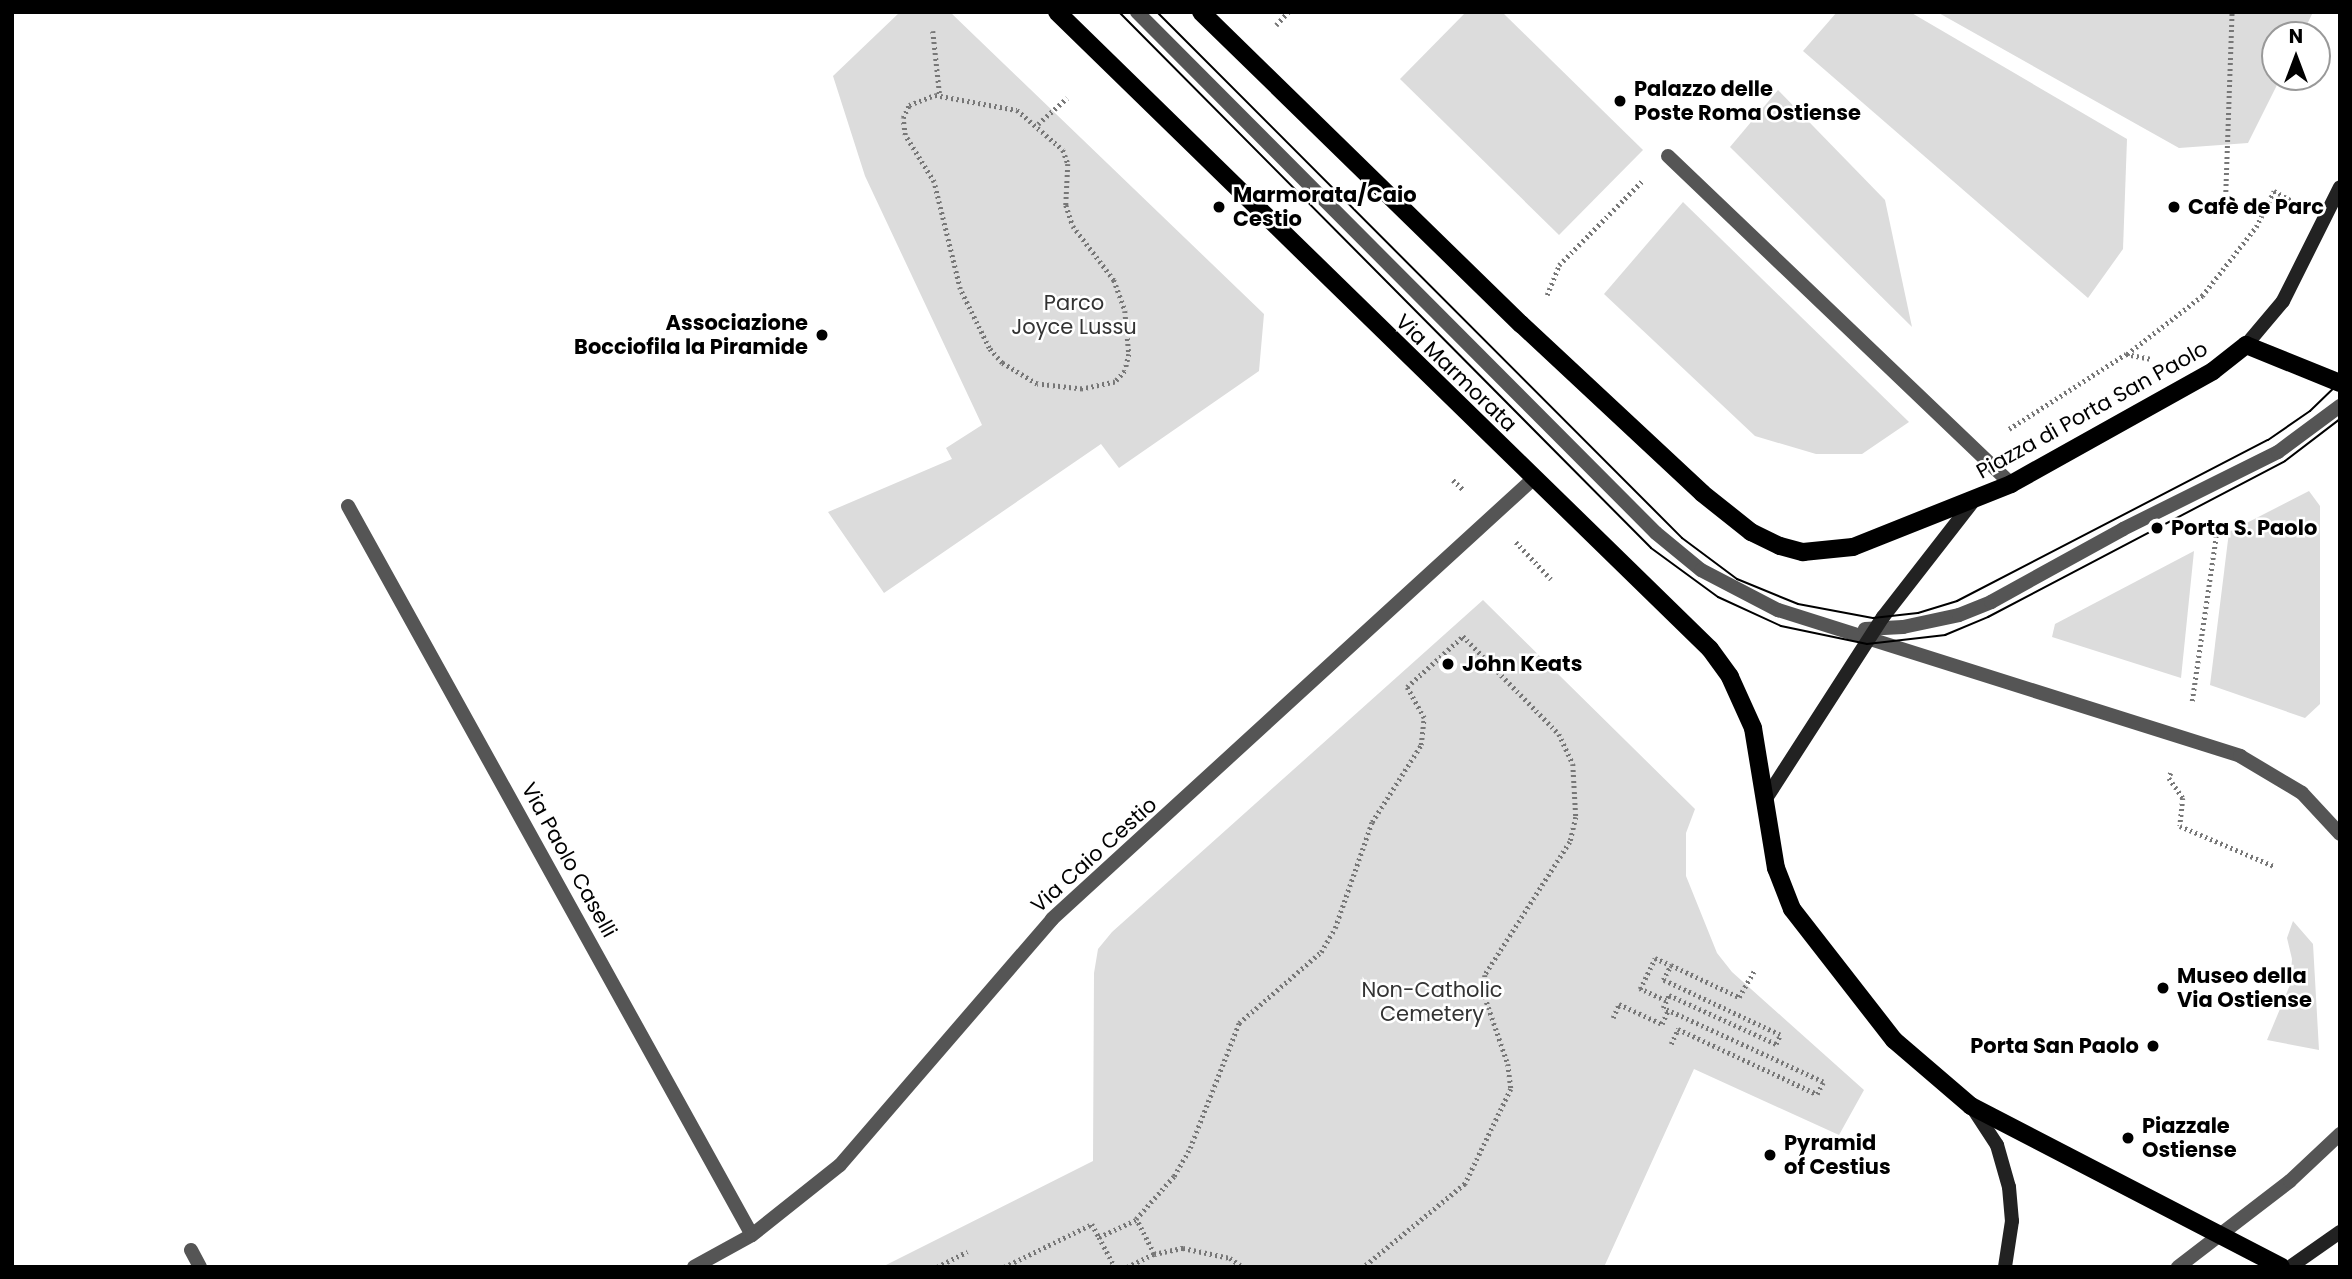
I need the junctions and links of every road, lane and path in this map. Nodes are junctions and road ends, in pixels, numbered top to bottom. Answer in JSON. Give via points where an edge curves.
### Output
{"nodes":[{"id":1,"x":1057,"y":12,"type":"edge"},
{"id":2,"x":1137,"y":12,"type":"edge"},
{"id":3,"x":1201,"y":12,"type":"edge"},
{"id":4,"x":1288,"y":12,"type":"edge"},
{"id":5,"x":2232,"y":12,"type":"edge"},
{"id":6,"x":1276,"y":25,"type":"dead end"},
{"id":7,"x":933,"y":31,"type":"dead end"},
{"id":8,"x":940,"y":96,"type":"junction"},
{"id":9,"x":1067,"y":98,"type":"dead end"},
{"id":10,"x":1038,"y":124,"type":"junction"},
{"id":11,"x":1668,"y":156,"type":"dead end"},
{"id":12,"x":1646,"y":177,"type":"dead end"},
{"id":13,"x":2340,"y":187,"type":"edge"},
{"id":14,"x":2274,"y":191,"type":"dead end"},
{"id":15,"x":2225,"y":208,"type":"dead end"},
{"id":16,"x":1545,"y":300,"type":"dead end"},
{"id":17,"x":2246,"y":345,"type":"junction"},
{"id":18,"x":2126,"y":354,"type":"junction"},
{"id":19,"x":2213,"y":371,"type":"junction"},
{"id":20,"x":2340,"y":383,"type":"edge"},
{"id":21,"x":2340,"y":406,"type":"edge"},
{"id":22,"x":1977,"y":450,"type":"junction"},
{"id":23,"x":1532,"y":480,"type":"junction"},
{"id":24,"x":2011,"y":484,"type":"junction"},
{"id":25,"x":1974,"y":500,"type":"junction"},
{"id":26,"x":348,"y":506,"type":"dead end"},
{"id":27,"x":2219,"y":517,"type":"dead end"},
{"id":28,"x":1873,"y":633,"type":"junction"},
{"id":29,"x":2192,"y":707,"type":"dead end"},
{"id":30,"x":2175,"y":762,"type":"dead end"},
{"id":31,"x":1765,"y":800,"type":"junction"},
{"id":32,"x":2340,"y":834,"type":"edge"},
{"id":33,"x":2274,"y":866,"type":"dead end"},
{"id":34,"x":1671,"y":965,"type":"junction"},
{"id":35,"x":1755,"y":969,"type":"dead end"},
{"id":36,"x":1666,"y":1001,"type":"junction"},
{"id":37,"x":1668,"y":1010,"type":"junction"},
{"id":38,"x":1613,"y":1018,"type":"dead end"},
{"id":39,"x":1671,"y":1044,"type":"dead end"},
{"id":40,"x":1970,"y":1106,"type":"junction"},
{"id":41,"x":2340,"y":1134,"type":"edge"},
{"id":42,"x":1136,"y":1219,"type":"junction"},
{"id":43,"x":2219,"y":1231,"type":"junction"},
{"id":44,"x":2340,"y":1232,"type":"edge"},
{"id":45,"x":752,"y":1235,"type":"junction"},
{"id":46,"x":1099,"y":1237,"type":"junction"},
{"id":47,"x":191,"y":1250,"type":"dead end"},
{"id":48,"x":967,"y":1252,"type":"dead end"},
{"id":49,"x":1154,"y":1254,"type":"junction"},
{"id":50,"x":200,"y":1267,"type":"edge"},
{"id":51,"x":694,"y":1267,"type":"edge"},
{"id":52,"x":937,"y":1267,"type":"edge"},
{"id":53,"x":1004,"y":1267,"type":"edge"},
{"id":54,"x":1115,"y":1267,"type":"edge"},
{"id":55,"x":1127,"y":1267,"type":"edge"},
{"id":56,"x":1243,"y":1267,"type":"edge"},
{"id":57,"x":1364,"y":1267,"type":"edge"},
{"id":58,"x":2005,"y":1267,"type":"edge"},
{"id":59,"x":2178,"y":1267,"type":"edge"},
{"id":60,"x":2281,"y":1267,"type":"edge"},
{"id":61,"x":2290,"y":1267,"type":"edge"}],
"edges":[{"from":1,"to":23,"type":"main road","name":"Via Marmorata"},
{"from":2,"to":28,"type":"street","name":"Via Marmorata","via":[[1656,533],[1701,570],[1769,607]]},
{"from":3,"to":25,"type":"main road","via":[[1521,324],[1751,532],[1792,549],[1831,552],[1891,534]]},
{"from":4,"to":6,"type":"path"},
{"from":5,"to":15,"type":"path"},
{"from":7,"to":8,"type":"path"},
{"from":8,"to":10,"type":"path","via":[[1017,110]]},
{"from":8,"to":10,"type":"path","via":[[919,98],[909,105],[905,135],[934,183],[960,289],[989,348],[1002,363],[1037,384],[1102,388],[1125,371],[1129,354],[1125,311],[1114,280],[1073,226],[1066,205],[1068,164],[1063,150]]},
{"from":9,"to":10,"type":"path"},
{"from":11,"to":22,"type":"street"},
{"from":12,"to":16,"type":"path","via":[[1559,265]]},
{"from":13,"to":17,"type":"main road","via":[[2283,301]]},
{"from":14,"to":18,"type":"path","via":[[2256,227],[2202,296]]},
{"from":17,"to":19,"type":"main road","name":"Piazza di Porta San Paolo"},
{"from":17,"to":20,"type":"main road"},
{"from":18,"to":19,"type":"path"},
{"from":18,"to":22,"type":"path"},
{"from":19,"to":24,"type":"main road","name":"Piazza di Porta San Paolo"},
{"from":21,"to":28,"type":"street","via":[[2278,452],[2123,529],[1991,602],[1959,615]]},
{"from":22,"to":24,"type":"street"},
{"from":23,"to":31,"type":"main road","name":"Via Marmorata","via":[[1721,663],[1753,728]]},
{"from":23,"to":45,"type":"street","name":"Via Caio Cestio","via":[[1052,919],[840,1165]]},
{"from":24,"to":25,"type":"main road","name":"Piazza di Porta San Paolo"},
{"from":25,"to":28,"type":"main road","name":"Piazza di Porta San Paolo"},
{"from":26,"to":45,"type":"street","name":"Via Paolo Caselli"},
{"from":27,"to":29,"type":"path"},
{"from":28,"to":31,"type":"main road","name":"Piazza di Porta San Paolo"},
{"from":28,"to":32,"type":"street","via":[[2240,756],[2302,793]]},
{"from":30,"to":33,"type":"path","via":[[2169,778],[2183,798],[2180,826]]},
{"from":31,"to":40,"type":"main road","name":"Via Marmorata","via":[[1781,886],[1815,945],[1894,1040]]},
{"from":34,"to":35,"type":"path","via":[[1739,997]]},
{"from":34,"to":36,"type":"path","via":[[1655,958],[1640,989]]},
{"from":34,"to":36,"type":"path","via":[[1663,980],[1780,1035],[1776,1044],[1669,995]]},
{"from":36,"to":37,"type":"path","via":[[1663,1008]]},
{"from":37,"to":38,"type":"path","via":[[1662,1024],[1619,1004]]},
{"from":37,"to":39,"type":"path","via":[[1823,1082],[1817,1094],[1678,1029]]},
{"from":40,"to":43,"type":"main road"},
{"from":40,"to":58,"type":"main road","via":[[1997,1145],[2009,1187],[2012,1221]]},
{"from":41,"to":43,"type":"street","via":[[2290,1181]]},
{"from":42,"to":46,"type":"path"},
{"from":42,"to":49,"type":"path"},
{"from":42,"to":57,"type":"path","via":[[1174,1176],[1190,1148],[1239,1023],[1321,952],[1335,928],[1372,822],[1422,740],[1424,718],[1407,687],[1463,636],[1559,734],[1573,764],[1576,817],[1570,842],[1485,975],[1485,997],[1508,1064],[1511,1089],[1465,1184]]},
{"from":43,"to":59,"type":"street"},
{"from":43,"to":60,"type":"main road"},
{"from":44,"to":61,"type":"main road"},
{"from":45,"to":51,"type":"street","name":"Via Caio Cestio"},
{"from":46,"to":53,"type":"path","via":[[1092,1224]]},
{"from":46,"to":54,"type":"path"},
{"from":47,"to":50,"type":"street"},
{"from":48,"to":52,"type":"path"},
{"from":49,"to":55,"type":"path"},
{"from":49,"to":56,"type":"path","via":[[1198,1250]]}]}
